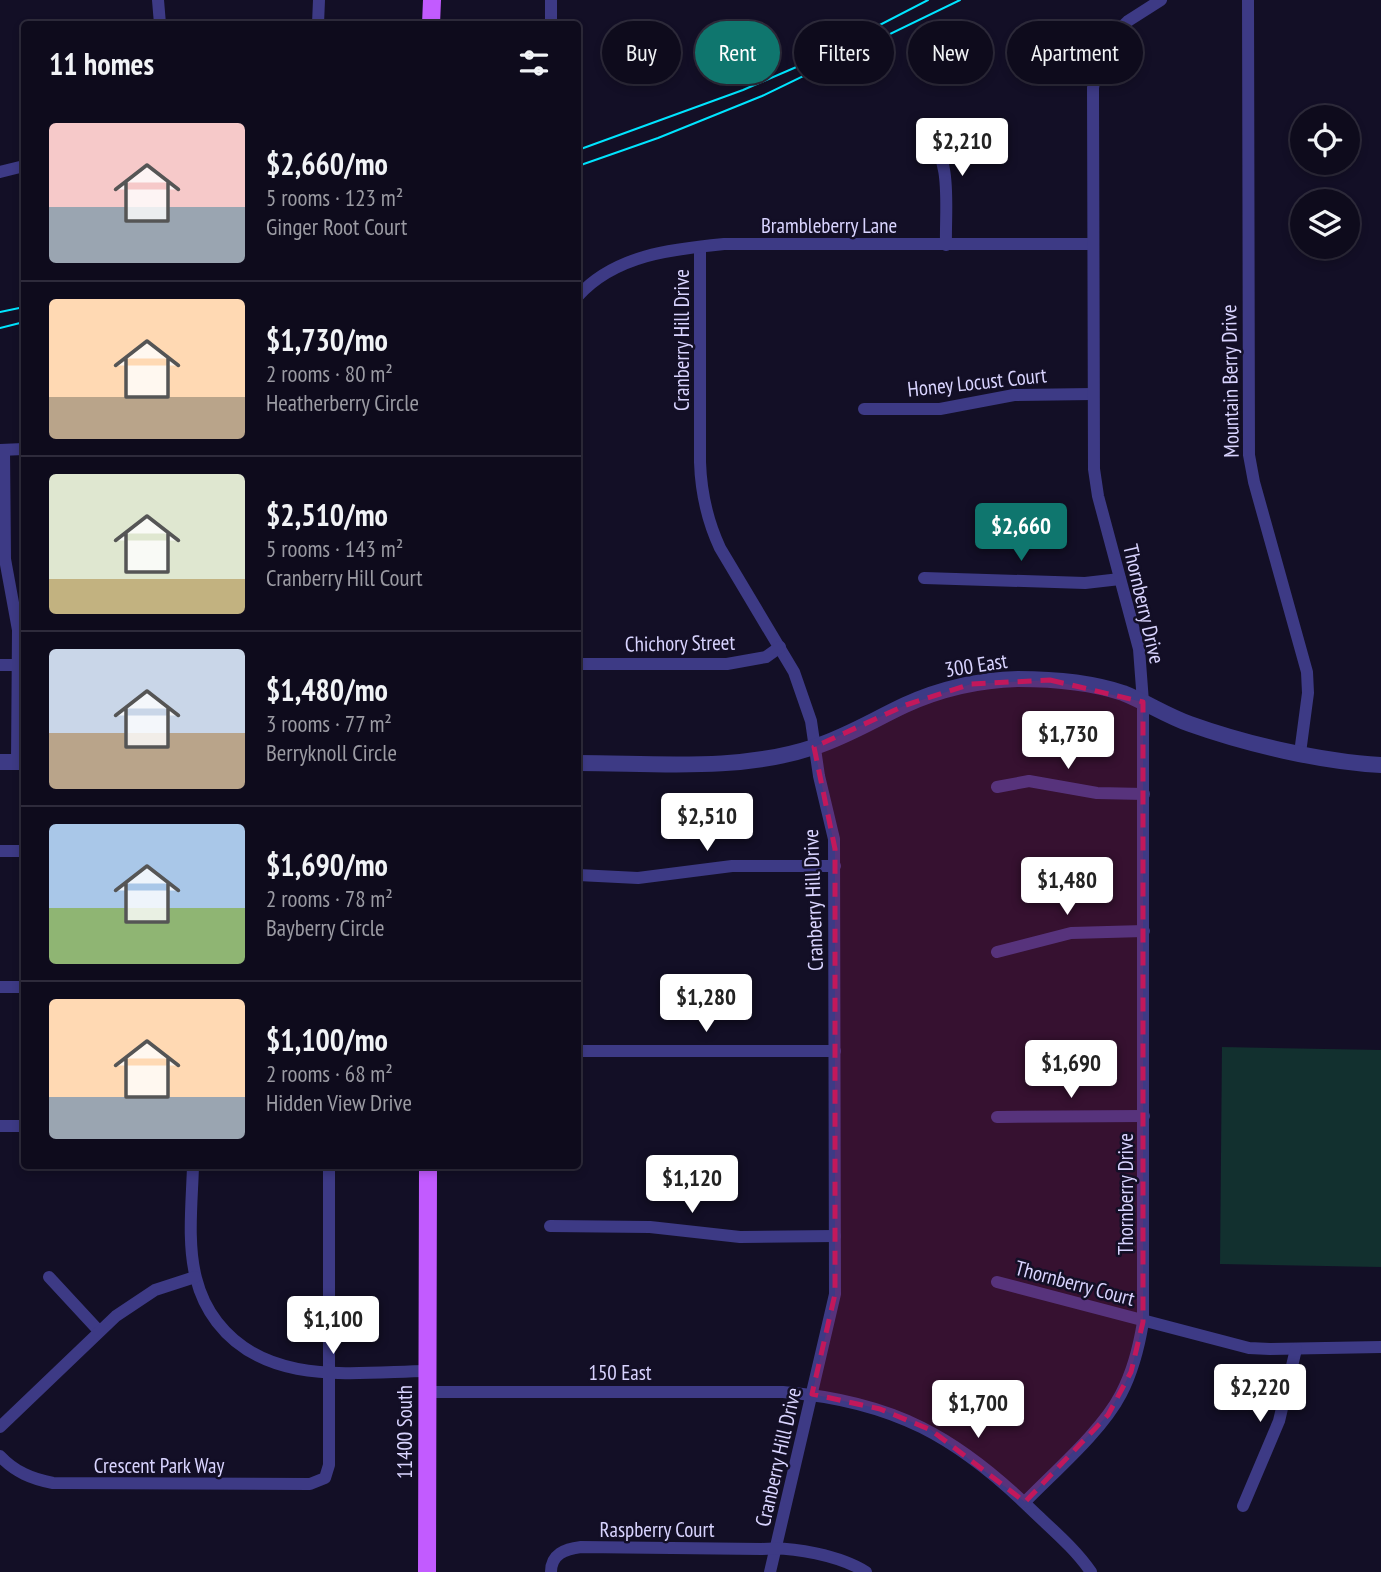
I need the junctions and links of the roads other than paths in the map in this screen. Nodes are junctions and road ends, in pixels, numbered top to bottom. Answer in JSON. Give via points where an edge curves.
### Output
{"nodes":[{"id":1,"x":158,"y":0,"type":"edge"},
{"id":2,"x":318,"y":0,"type":"edge"},
{"id":3,"x":432,"y":0,"type":"edge"},
{"id":4,"x":551,"y":0,"type":"edge"},
{"id":5,"x":1161,"y":0,"type":"edge"},
{"id":6,"x":1248,"y":0,"type":"edge"},
{"id":7,"x":160,"y":21,"type":"edge"},
{"id":8,"x":318,"y":21,"type":"edge"},
{"id":9,"x":431,"y":21,"type":"edge"},
{"id":10,"x":551,"y":21,"type":"edge"},
{"id":11,"x":926,"y":130,"type":"dead end"},
{"id":12,"x":21,"y":166,"type":"edge"},
{"id":13,"x":0,"y":170,"type":"edge"},
{"id":14,"x":1093,"y":244,"type":"junction"},
{"id":15,"x":946,"y":245,"type":"junction"},
{"id":16,"x":700,"y":247,"type":"junction"},
{"id":17,"x":581,"y":293,"type":"edge"},
{"id":18,"x":1093,"y":394,"type":"junction"},
{"id":19,"x":864,"y":410,"type":"dead end"},
{"id":20,"x":21,"y":449,"type":"edge"},
{"id":21,"x":2,"y":450,"type":"edge"},
{"id":22,"x":924,"y":578,"type":"dead end"},
{"id":23,"x":1120,"y":579,"type":"junction"},
{"id":24,"x":780,"y":647,"type":"junction"},
{"id":25,"x":581,"y":664,"type":"edge"},
{"id":26,"x":0,"y":665,"type":"edge"},
{"id":27,"x":18,"y":665,"type":"junction"},
{"id":28,"x":1143,"y":702,"type":"junction"},
{"id":29,"x":814,"y":747,"type":"junction"},
{"id":30,"x":1300,"y":753,"type":"junction"},
{"id":31,"x":14,"y":762,"type":"edge"},
{"id":32,"x":581,"y":763,"type":"edge"},
{"id":33,"x":1381,"y":765,"type":"edge"},
{"id":34,"x":997,"y":787,"type":"dead end"},
{"id":35,"x":1144,"y":794,"type":"junction"},
{"id":36,"x":0,"y":851,"type":"edge"},
{"id":37,"x":21,"y":851,"type":"edge"},
{"id":38,"x":835,"y":866,"type":"junction"},
{"id":39,"x":581,"y":875,"type":"edge"},
{"id":40,"x":1144,"y":931,"type":"junction"},
{"id":41,"x":997,"y":952,"type":"dead end"},
{"id":42,"x":0,"y":987,"type":"edge"},
{"id":43,"x":21,"y":987,"type":"edge"},
{"id":44,"x":581,"y":1051,"type":"edge"},
{"id":45,"x":835,"y":1051,"type":"junction"},
{"id":46,"x":1144,"y":1116,"type":"junction"},
{"id":47,"x":997,"y":1117,"type":"dead end"},
{"id":48,"x":0,"y":1126,"type":"edge"},
{"id":49,"x":21,"y":1126,"type":"edge"},
{"id":50,"x":192,"y":1169,"type":"edge"},
{"id":51,"x":329,"y":1169,"type":"edge"},
{"id":52,"x":428,"y":1169,"type":"edge"},
{"id":53,"x":550,"y":1226,"type":"dead end"},
{"id":54,"x":835,"y":1236,"type":"junction"},
{"id":55,"x":49,"y":1277,"type":"dead end"},
{"id":56,"x":195,"y":1277,"type":"junction"},
{"id":57,"x":997,"y":1282,"type":"dead end"},
{"id":58,"x":1143,"y":1322,"type":"junction"},
{"id":59,"x":99,"y":1331,"type":"junction"},
{"id":60,"x":1381,"y":1347,"type":"edge"},
{"id":61,"x":1296,"y":1349,"type":"junction"},
{"id":62,"x":427,"y":1371,"type":"junction"},
{"id":63,"x":329,"y":1372,"type":"junction"},
{"id":64,"x":427,"y":1392,"type":"junction"},
{"id":65,"x":812,"y":1394,"type":"junction"},
{"id":66,"x":0,"y":1427,"type":"edge"},
{"id":67,"x":0,"y":1457,"type":"edge"},
{"id":68,"x":1025,"y":1502,"type":"junction"},
{"id":69,"x":1243,"y":1506,"type":"dead end"},
{"id":70,"x":776,"y":1548,"type":"junction"},
{"id":71,"x":427,"y":1572,"type":"edge"},
{"id":72,"x":551,"y":1572,"type":"edge"},
{"id":73,"x":771,"y":1572,"type":"edge"},
{"id":74,"x":866,"y":1572,"type":"edge"},
{"id":75,"x":1091,"y":1572,"type":"edge"}],
"edges":[{"from":1,"to":7,"type":"street"},
{"from":2,"to":8,"type":"street"},
{"from":3,"to":9,"type":"main road"},
{"from":4,"to":10,"type":"street"},
{"from":5,"to":14,"type":"street","name":"Thornberry Drive","via":[[1128,21],[1100,48],[1093,88]]},
{"from":6,"to":30,"type":"street","name":"Mountain Berry Drive","via":[[1248,448],[1307,672]]},
{"from":11,"to":15,"type":"street","via":[[943,155]]},
{"from":12,"to":13,"type":"street"},
{"from":14,"to":15,"type":"street","name":"Brambleberry Lane"},
{"from":14,"to":18,"type":"street","name":"Thornberry Drive"},
{"from":15,"to":16,"type":"street","name":"Brambleberry Lane"},
{"from":16,"to":17,"type":"street","name":"Brambleberry Lane","via":[[623,264]]},
{"from":16,"to":24,"type":"street","name":"Cranberry Hill Drive","via":[[699,463],[703,498],[720,548]]},
{"from":18,"to":19,"type":"street","name":"Honey Locust Court","via":[[1014,395],[940,409]]},
{"from":18,"to":23,"type":"street","name":"Thornberry Drive","via":[[1095,482]]},
{"from":20,"to":21,"type":"street"},
{"from":21,"to":27,"type":"street","via":[[5,559],[17,623]]},
{"from":22,"to":23,"type":"street","via":[[1085,583]]},
{"from":23,"to":28,"type":"street","name":"Thornberry Drive","via":[[1139,649]]},
{"from":24,"to":25,"type":"street","name":"Chichory Street","via":[[765,657],[727,664]]},
{"from":24,"to":29,"type":"street","name":"Cranberry Hill Drive","via":[[801,688]]},
{"from":26,"to":27,"type":"street"},
{"from":27,"to":31,"type":"street"},
{"from":28,"to":29,"type":"street","name":"300 East","via":[[1121,693],[1050,680],[971,684],[906,705]]},
{"from":28,"to":30,"type":"street","name":"300 East","via":[[1188,724]]},
{"from":28,"to":35,"type":"street","name":"Thornberry Drive"},
{"from":29,"to":32,"type":"street","name":"300 East","via":[[731,762]]},
{"from":29,"to":38,"type":"street","name":"Cranberry Hill Drive","via":[[834,839]]},
{"from":30,"to":33,"type":"street","name":"300 East"},
{"from":34,"to":35,"type":"street","via":[[1029,781],[1097,793]]},
{"from":35,"to":40,"type":"street","name":"Thornberry Drive"},
{"from":36,"to":37,"type":"street"},
{"from":38,"to":39,"type":"street","via":[[750,865],[638,878]]},
{"from":38,"to":45,"type":"street","name":"Cranberry Hill Drive"},
{"from":40,"to":41,"type":"street","via":[[1071,933]]},
{"from":40,"to":46,"type":"street","name":"Thornberry Drive"},
{"from":42,"to":43,"type":"street"},
{"from":44,"to":45,"type":"street"},
{"from":45,"to":54,"type":"street","name":"Cranberry Hill Drive"},
{"from":46,"to":47,"type":"street"},
{"from":46,"to":58,"type":"street","name":"Thornberry Drive"},
{"from":48,"to":49,"type":"street"},
{"from":50,"to":56,"type":"street"},
{"from":51,"to":63,"type":"street"},
{"from":52,"to":62,"type":"main road","name":"11400 South"},
{"from":53,"to":54,"type":"street","via":[[650,1227],[740,1237]]},
{"from":54,"to":65,"type":"street","name":"Cranberry Hill Drive","via":[[834,1305]]},
{"from":55,"to":59,"type":"street"},
{"from":56,"to":59,"type":"street","via":[[155,1290]]},
{"from":56,"to":63,"type":"street","via":[[213,1316],[251,1353],[300,1371]]},
{"from":57,"to":58,"type":"street","name":"Thornberry Court"},
{"from":58,"to":61,"type":"street","name":"Thornberry Court","via":[[1249,1348]]},
{"from":58,"to":68,"type":"street","name":"Thornberry Drive","via":[[1131,1372],[1108,1415]]},
{"from":59,"to":66,"type":"street"},
{"from":60,"to":61,"type":"street","name":"Thornberry Court"},
{"from":61,"to":69,"type":"street","via":[[1279,1420]]},
{"from":62,"to":63,"type":"street"},
{"from":62,"to":64,"type":"main road","name":"11400 South"},
{"from":63,"to":67,"type":"street","name":"Crescent Park Way","via":[[329,1465],[325,1478],[310,1484],[53,1483],[20,1473]]},
{"from":64,"to":65,"type":"street","name":"150 East"},
{"from":64,"to":71,"type":"main road","name":"11400 South"},
{"from":65,"to":68,"type":"street","name":"150 East","via":[[880,1409],[932,1430],[982,1464]]},
{"from":65,"to":70,"type":"street","name":"Cranberry Hill Drive"},
{"from":68,"to":75,"type":"street","name":"150 East"},
{"from":70,"to":72,"type":"street","name":"Raspberry Court","via":[[581,1547],[555,1557]]},
{"from":70,"to":73,"type":"street","name":"Cranberry Hill Drive"},
{"from":70,"to":74,"type":"street","via":[[847,1563]]}]}
